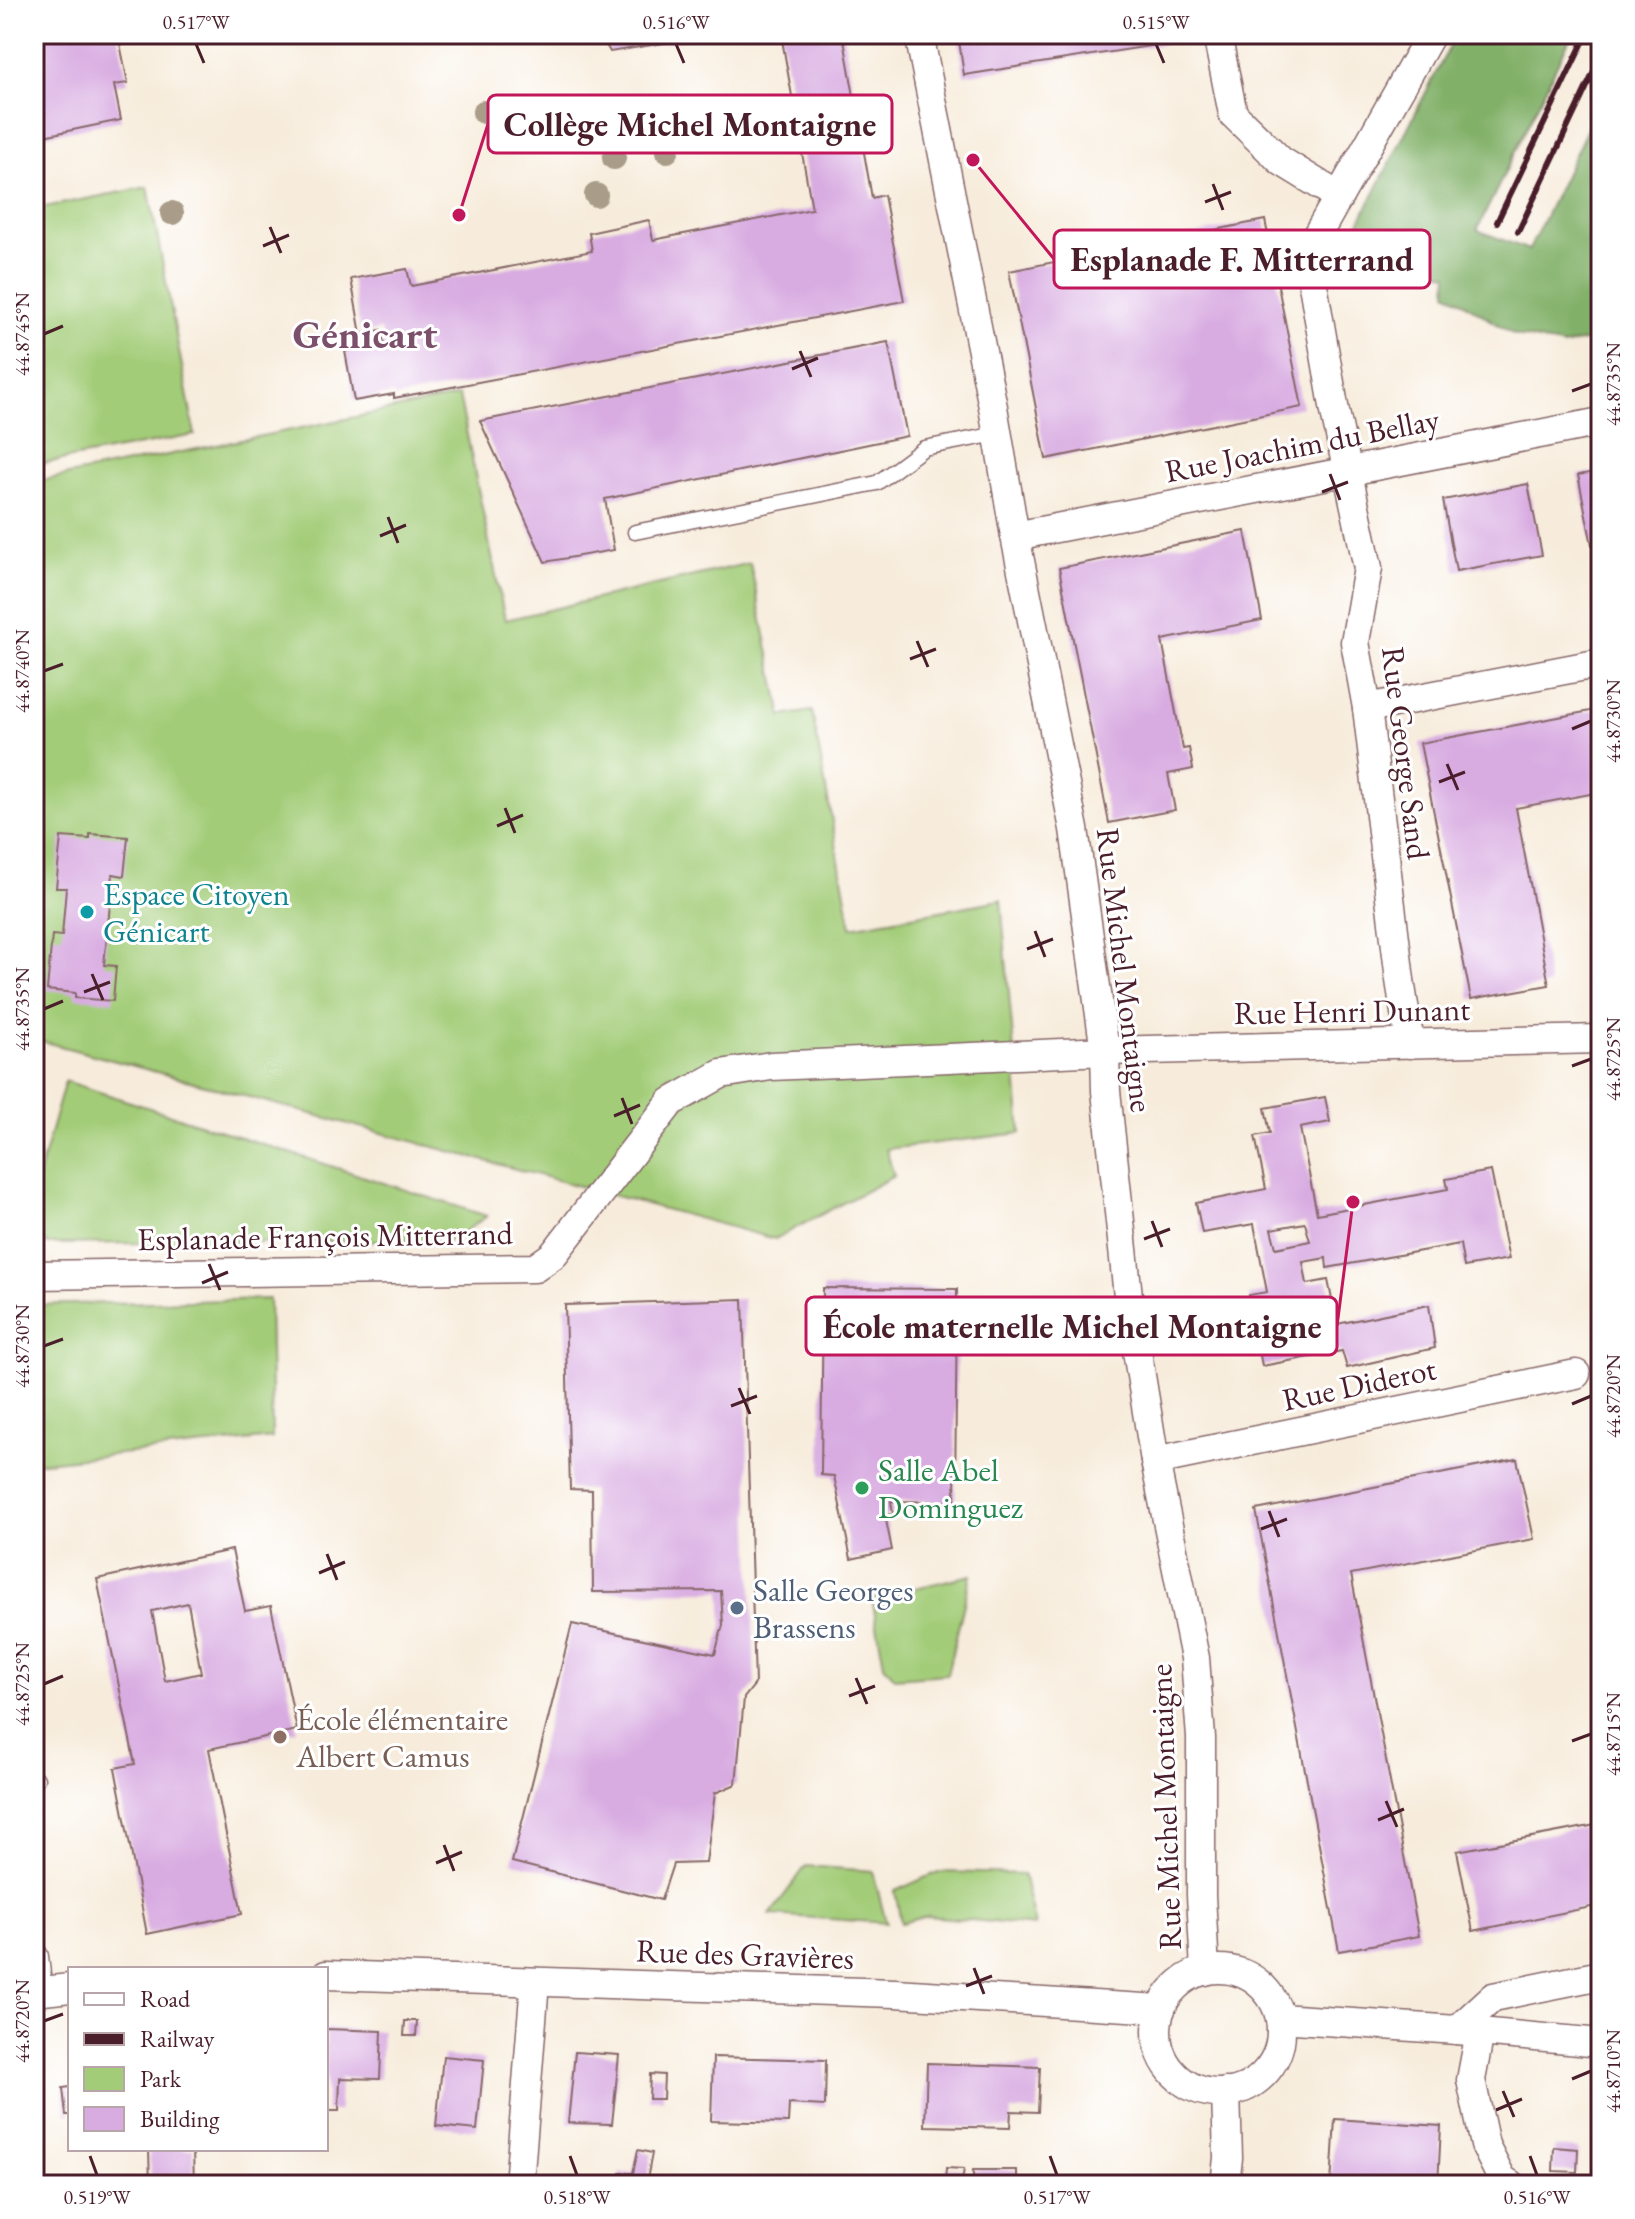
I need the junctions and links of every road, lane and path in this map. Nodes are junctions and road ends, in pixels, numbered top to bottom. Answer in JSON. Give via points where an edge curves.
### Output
{"nodes":[{"id":1,"x":919,"y":34,"type":"edge"},
{"id":2,"x":1217,"y":34,"type":"edge"},
{"id":3,"x":1431,"y":34,"type":"edge"},
{"id":4,"x":1338,"y":196,"type":"junction"},
{"id":5,"x":1601,"y":422,"type":"edge"},
{"id":6,"x":997,"y":434,"type":"junction"},
{"id":7,"x":1348,"y":471,"type":"junction"},
{"id":8,"x":635,"y":532,"type":"dead end"},
{"id":9,"x":1015,"y":536,"type":"junction"},
{"id":10,"x":1601,"y":663,"type":"edge"},
{"id":11,"x":1367,"y":708,"type":"junction"},
{"id":12,"x":1601,"y":1039,"type":"edge"},
{"id":13,"x":1410,"y":1044,"type":"junction"},
{"id":14,"x":1105,"y":1051,"type":"junction"},
{"id":15,"x":34,"y":1275,"type":"edge"},
{"id":16,"x":1576,"y":1374,"type":"dead end"},
{"id":17,"x":1155,"y":1461,"type":"junction"},
{"id":18,"x":34,"y":1957,"type":"edge"},
{"id":19,"x":1205,"y":1971,"type":"junction"},
{"id":20,"x":328,"y":1975,"type":"edge"},
{"id":21,"x":1601,"y":1975,"type":"edge"},
{"id":22,"x":535,"y":1982,"type":"junction"},
{"id":23,"x":68,"y":1988,"type":"edge"},
{"id":24,"x":36,"y":1991,"type":"edge"},
{"id":25,"x":1161,"y":2009,"type":"junction"},
{"id":26,"x":1280,"y":2018,"type":"junction"},
{"id":27,"x":1468,"y":2031,"type":"junction"},
{"id":28,"x":1601,"y":2043,"type":"edge"},
{"id":29,"x":1226,"y":2092,"type":"junction"},
{"id":30,"x":519,"y":2185,"type":"edge"},
{"id":31,"x":1225,"y":2185,"type":"edge"},
{"id":32,"x":1511,"y":2185,"type":"edge"}],
"edges":[{"from":1,"to":6,"type":"street","name":"Rue Michel Montaigne"},
{"from":2,"to":4,"type":"street","via":[[1233,114],[1281,161]]},
{"from":3,"to":4,"type":"street","name":"Rue George Sand"},
{"from":4,"to":7,"type":"street","name":"Rue George Sand","via":[[1310,256]]},
{"from":5,"to":7,"type":"street","name":"Rue Joachim du Bellay"},
{"from":6,"to":8,"type":"lane","via":[[924,448],[877,483]]},
{"from":6,"to":9,"type":"street","name":"Rue Michel Montaigne"},
{"from":7,"to":9,"type":"street","name":"Rue Joachim du Bellay"},
{"from":7,"to":11,"type":"street","name":"Rue George Sand","via":[[1368,568],[1355,642]]},
{"from":9,"to":14,"type":"street","name":"Rue Michel Montaigne","via":[[1074,829]]},
{"from":10,"to":11,"type":"street"},
{"from":11,"to":13,"type":"street","name":"Rue George Sand"},
{"from":12,"to":13,"type":"street","name":"Rue Henri Dunant"},
{"from":13,"to":14,"type":"street","name":"Rue Henri Dunant"},
{"from":14,"to":15,"type":"street","name":"Esplanade François Mitterrand","via":[[771,1066],[721,1074],[671,1102],[553,1255],[535,1268]]},
{"from":14,"to":17,"type":"street","name":"Rue Michel Montaigne","via":[[1128,1296]]},
{"from":16,"to":17,"type":"street","name":"Rue Diderot"},
{"from":17,"to":19,"type":"street","name":"Rue Michel Montaigne","via":[[1195,1658]]},
{"from":18,"to":24,"type":"street"},
{"from":19,"to":25,"type":"street","via":[[1186,1978]]},
{"from":19,"to":26,"type":"street","via":[[1237,1971],[1252,1978],[1275,2003]]},
{"from":20,"to":22,"type":"street","name":"Rue des Gravières"},
{"from":21,"to":27,"type":"street","via":[[1493,1997]]},
{"from":22,"to":25,"type":"street","name":"Rue des Gravières","via":[[895,1993]]},
{"from":22,"to":30,"type":"street"},
{"from":23,"to":24,"type":"street"},
{"from":25,"to":29,"type":"street","via":[[1157,2030],[1170,2069],[1205,2091]]},
{"from":26,"to":27,"type":"street"},
{"from":26,"to":29,"type":"street","via":[[1281,2039],[1263,2076]]},
{"from":27,"to":28,"type":"street"},
{"from":27,"to":32,"type":"street","via":[[1471,2080],[1485,2145],[1502,2179]]},
{"from":29,"to":31,"type":"street"}]}
